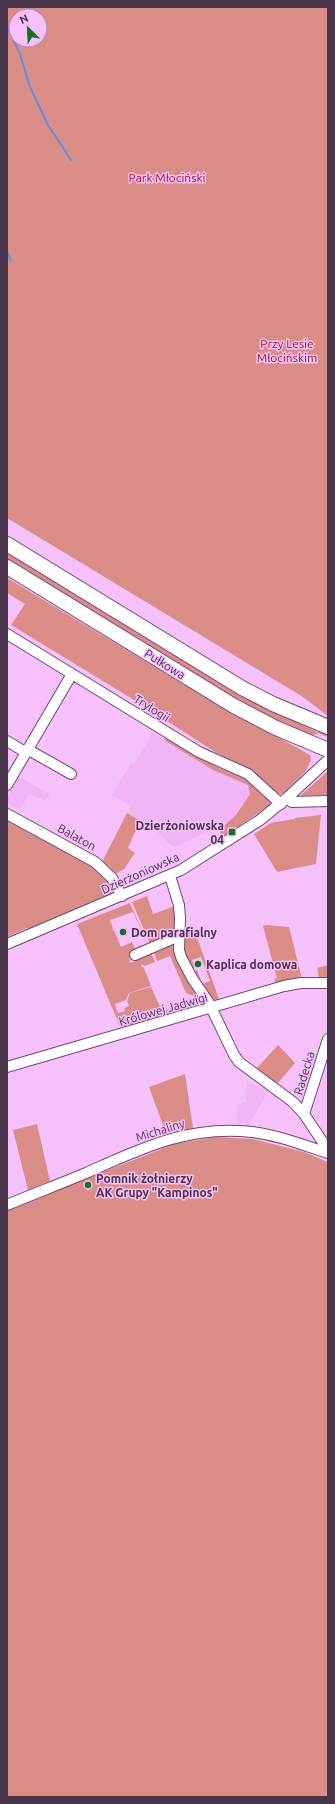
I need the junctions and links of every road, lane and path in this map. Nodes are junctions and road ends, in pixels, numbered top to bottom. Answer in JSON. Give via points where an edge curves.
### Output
{"nodes":[{"id":1,"x":7,"y":544,"type":"edge"},
{"id":2,"x":7,"y":567,"type":"edge"},
{"id":3,"x":7,"y":634,"type":"edge"},
{"id":4,"x":72,"y":674,"type":"junction"},
{"id":5,"x":328,"y":727,"type":"edge"},
{"id":6,"x":7,"y":741,"type":"edge"},
{"id":7,"x":26,"y":750,"type":"junction"},
{"id":8,"x":328,"y":750,"type":"edge"},
{"id":9,"x":328,"y":760,"type":"edge"},
{"id":10,"x":71,"y":774,"type":"dead end"},
{"id":11,"x":7,"y":785,"type":"edge"},
{"id":12,"x":284,"y":801,"type":"junction"},
{"id":13,"x":328,"y":801,"type":"edge"},
{"id":14,"x":7,"y":814,"type":"edge"},
{"id":15,"x":170,"y":876,"type":"junction"},
{"id":16,"x":122,"y":896,"type":"junction"},
{"id":17,"x":179,"y":936,"type":"junction"},
{"id":18,"x":7,"y":944,"type":"edge"},
{"id":19,"x":135,"y":955,"type":"dead end"},
{"id":20,"x":328,"y":983,"type":"edge"},
{"id":21,"x":212,"y":1008,"type":"junction"},
{"id":22,"x":328,"y":1039,"type":"edge"},
{"id":23,"x":7,"y":1067,"type":"edge"},
{"id":24,"x":304,"y":1114,"type":"junction"},
{"id":25,"x":328,"y":1150,"type":"edge"},
{"id":26,"x":328,"y":1153,"type":"edge"},
{"id":27,"x":7,"y":1204,"type":"edge"}],
"edges":[{"from":1,"to":5,"type":"highway","name":"Pułkowa","via":[[236,685]]},
{"from":2,"to":8,"type":"highway","name":"Pułkowa","via":[[234,706],[282,731]]},
{"from":3,"to":4,"type":"street","name":"Trylogii"},
{"from":4,"to":7,"type":"street"},
{"from":4,"to":12,"type":"street","name":"Trylogii","via":[[199,752],[248,774]]},
{"from":6,"to":7,"type":"street"},
{"from":7,"to":10,"type":"street"},
{"from":7,"to":11,"type":"street"},
{"from":9,"to":12,"type":"street","name":"Dzierżoniowska"},
{"from":12,"to":13,"type":"street"},
{"from":12,"to":15,"type":"street","name":"Dzierżoniowska","via":[[235,837]]},
{"from":14,"to":16,"type":"street","name":"Balaton","via":[[95,862],[112,878]]},
{"from":15,"to":16,"type":"street","name":"Dzierżoniowska"},
{"from":15,"to":17,"type":"street","via":[[179,905]]},
{"from":16,"to":18,"type":"street","name":"Dzierżoniowska"},
{"from":17,"to":19,"type":"street"},
{"from":17,"to":21,"type":"street","via":[[179,952],[184,964]]},
{"from":20,"to":21,"type":"street","name":"Królowej Jadwigi","via":[[284,986]]},
{"from":21,"to":23,"type":"street","name":"Królowej Jadwigi"},
{"from":21,"to":24,"type":"street","via":[[239,1062],[280,1091]]},
{"from":22,"to":24,"type":"street","name":"Radecka"},
{"from":24,"to":25,"type":"street"},
{"from":26,"to":27,"type":"street","name":"Michaliny","via":[[279,1137],[252,1132],[210,1130],[169,1138],[144,1147]]}]}
